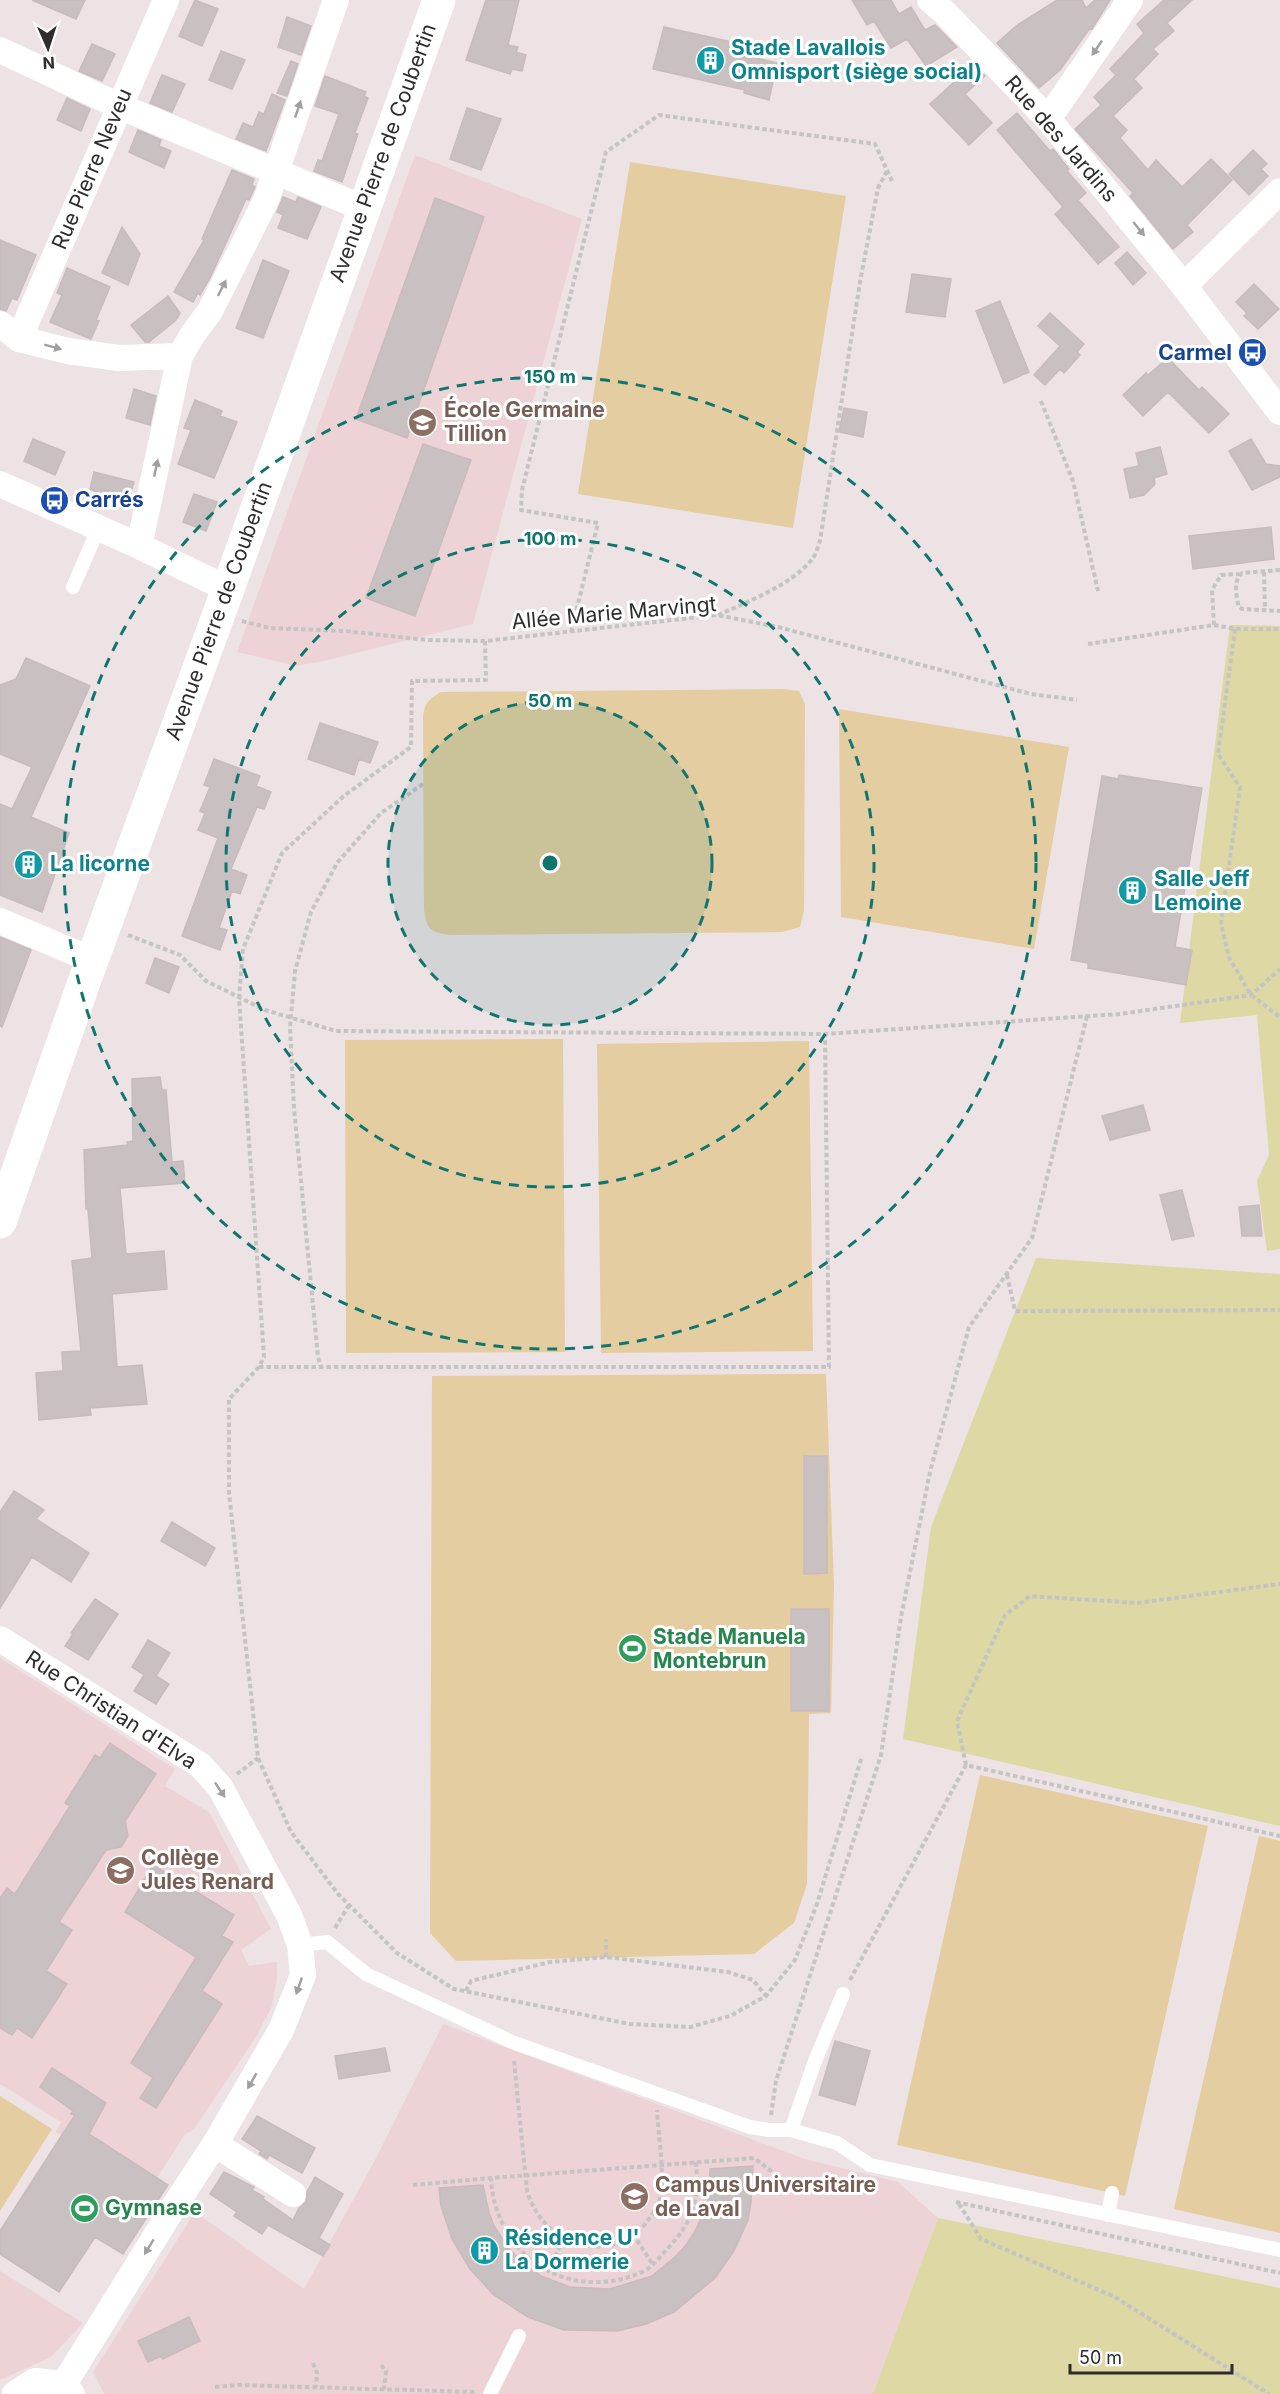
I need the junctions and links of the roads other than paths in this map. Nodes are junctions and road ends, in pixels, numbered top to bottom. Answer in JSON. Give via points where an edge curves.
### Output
{"nodes":[{"id":1,"x":166,"y":0,"type":"edge"},
{"id":2,"x":336,"y":0,"type":"edge"},
{"id":3,"x":439,"y":0,"type":"edge"},
{"id":4,"x":930,"y":0,"type":"edge"},
{"id":5,"x":1130,"y":0,"type":"edge"},
{"id":6,"x":0,"y":50,"type":"edge"},
{"id":7,"x":120,"y":106,"type":"junction"},
{"id":8,"x":1048,"y":119,"type":"junction"},
{"id":9,"x":276,"y":173,"type":"junction"},
{"id":10,"x":1280,"y":191,"type":"edge"},
{"id":11,"x":363,"y":208,"type":"junction"},
{"id":12,"x":1184,"y":286,"type":"junction"},
{"id":13,"x":10,"y":331,"type":"edge"},
{"id":14,"x":180,"y":356,"type":"junction"},
{"id":15,"x":1280,"y":412,"type":"edge"},
{"id":16,"x":0,"y":484,"type":"edge"},
{"id":17,"x":99,"y":527,"type":"junction"},
{"id":18,"x":139,"y":546,"type":"junction"},
{"id":19,"x":73,"y":587,"type":"dead end"},
{"id":20,"x":223,"y":602,"type":"junction"},
{"id":21,"x":0,"y":921,"type":"edge"},
{"id":22,"x":92,"y":960,"type":"junction"},
{"id":23,"x":0,"y":1222,"type":"edge"},
{"id":24,"x":0,"y":1639,"type":"edge"},
{"id":25,"x":300,"y":1945,"type":"junction"},
{"id":26,"x":843,"y":1994,"type":"road end"},
{"id":27,"x":791,"y":2130,"type":"junction"},
{"id":28,"x":215,"y":2144,"type":"junction"},
{"id":29,"x":1112,"y":2193,"type":"dead end"},
{"id":30,"x":293,"y":2194,"type":"dead end"},
{"id":31,"x":1108,"y":2215,"type":"junction"},
{"id":32,"x":1280,"y":2250,"type":"edge"},
{"id":33,"x":519,"y":2336,"type":"dead end"},
{"id":34,"x":68,"y":2389,"type":"edge"},
{"id":35,"x":491,"y":2393,"type":"edge"},
{"id":36,"x":15,"y":2394,"type":"edge"}],
"edges":[{"from":1,"to":7,"type":"street","name":"Rue Pierre Neveu"},
{"from":9,"to":2,"type":"street","one_way":true},
{"from":3,"to":11,"type":"street","name":"Avenue Pierre de Coubertin"},
{"from":4,"to":8,"type":"street","name":"Rue des Jardins"},
{"from":5,"to":8,"type":"street","one_way":true},
{"from":6,"to":7,"type":"street"},
{"from":7,"to":9,"type":"street"},
{"from":7,"to":13,"type":"street","name":"Rue Pierre Neveu"},
{"from":8,"to":12,"type":"street","name":"Rue des Jardins","one_way":true},
{"from":9,"to":11,"type":"street"},
{"from":14,"to":9,"type":"street","one_way":true,"via":[[210,311]]},
{"from":10,"to":12,"type":"street"},
{"from":11,"to":20,"type":"street","name":"Avenue Pierre de Coubertin"},
{"from":12,"to":15,"type":"street","name":"Rue des Jardins"},
{"from":13,"to":14,"type":"street","one_way":true,"via":[[68,351],[119,358]]},
{"from":18,"to":14,"type":"street","one_way":true},
{"from":16,"to":17,"type":"street"},
{"from":17,"to":18,"type":"street"},
{"from":17,"to":19,"type":"lane"},
{"from":18,"to":20,"type":"street"},
{"from":20,"to":22,"type":"street","name":"Avenue Pierre de Coubertin"},
{"from":21,"to":22,"type":"street"},
{"from":22,"to":23,"type":"street","name":"Avenue Pierre de Coubertin"},
{"from":24,"to":25,"type":"street","name":"Rue Christian d'Elva","one_way":true,"via":[[200,1765],[220,1787],[289,1915]]},
{"from":25,"to":27,"type":"lane","via":[[327,1942],[366,1974],[512,2042],[750,2127]]},
{"from":25,"to":28,"type":"street","name":"Rue Christian d'Elva","one_way":true,"via":[[303,1975],[281,2030]]},
{"from":26,"to":27,"type":"lane"},
{"from":27,"to":31,"type":"lane","via":[[837,2143],[870,2165]]},
{"from":28,"to":30,"type":"street"},
{"from":28,"to":34,"type":"street","name":"Rue Christian d'Elva","one_way":true,"via":[[172,2208]]},
{"from":29,"to":31,"type":"lane"},
{"from":31,"to":32,"type":"lane"},
{"from":33,"to":35,"type":"lane"},
{"from":34,"to":36,"type":"street","via":[[35,2381]]}]}
